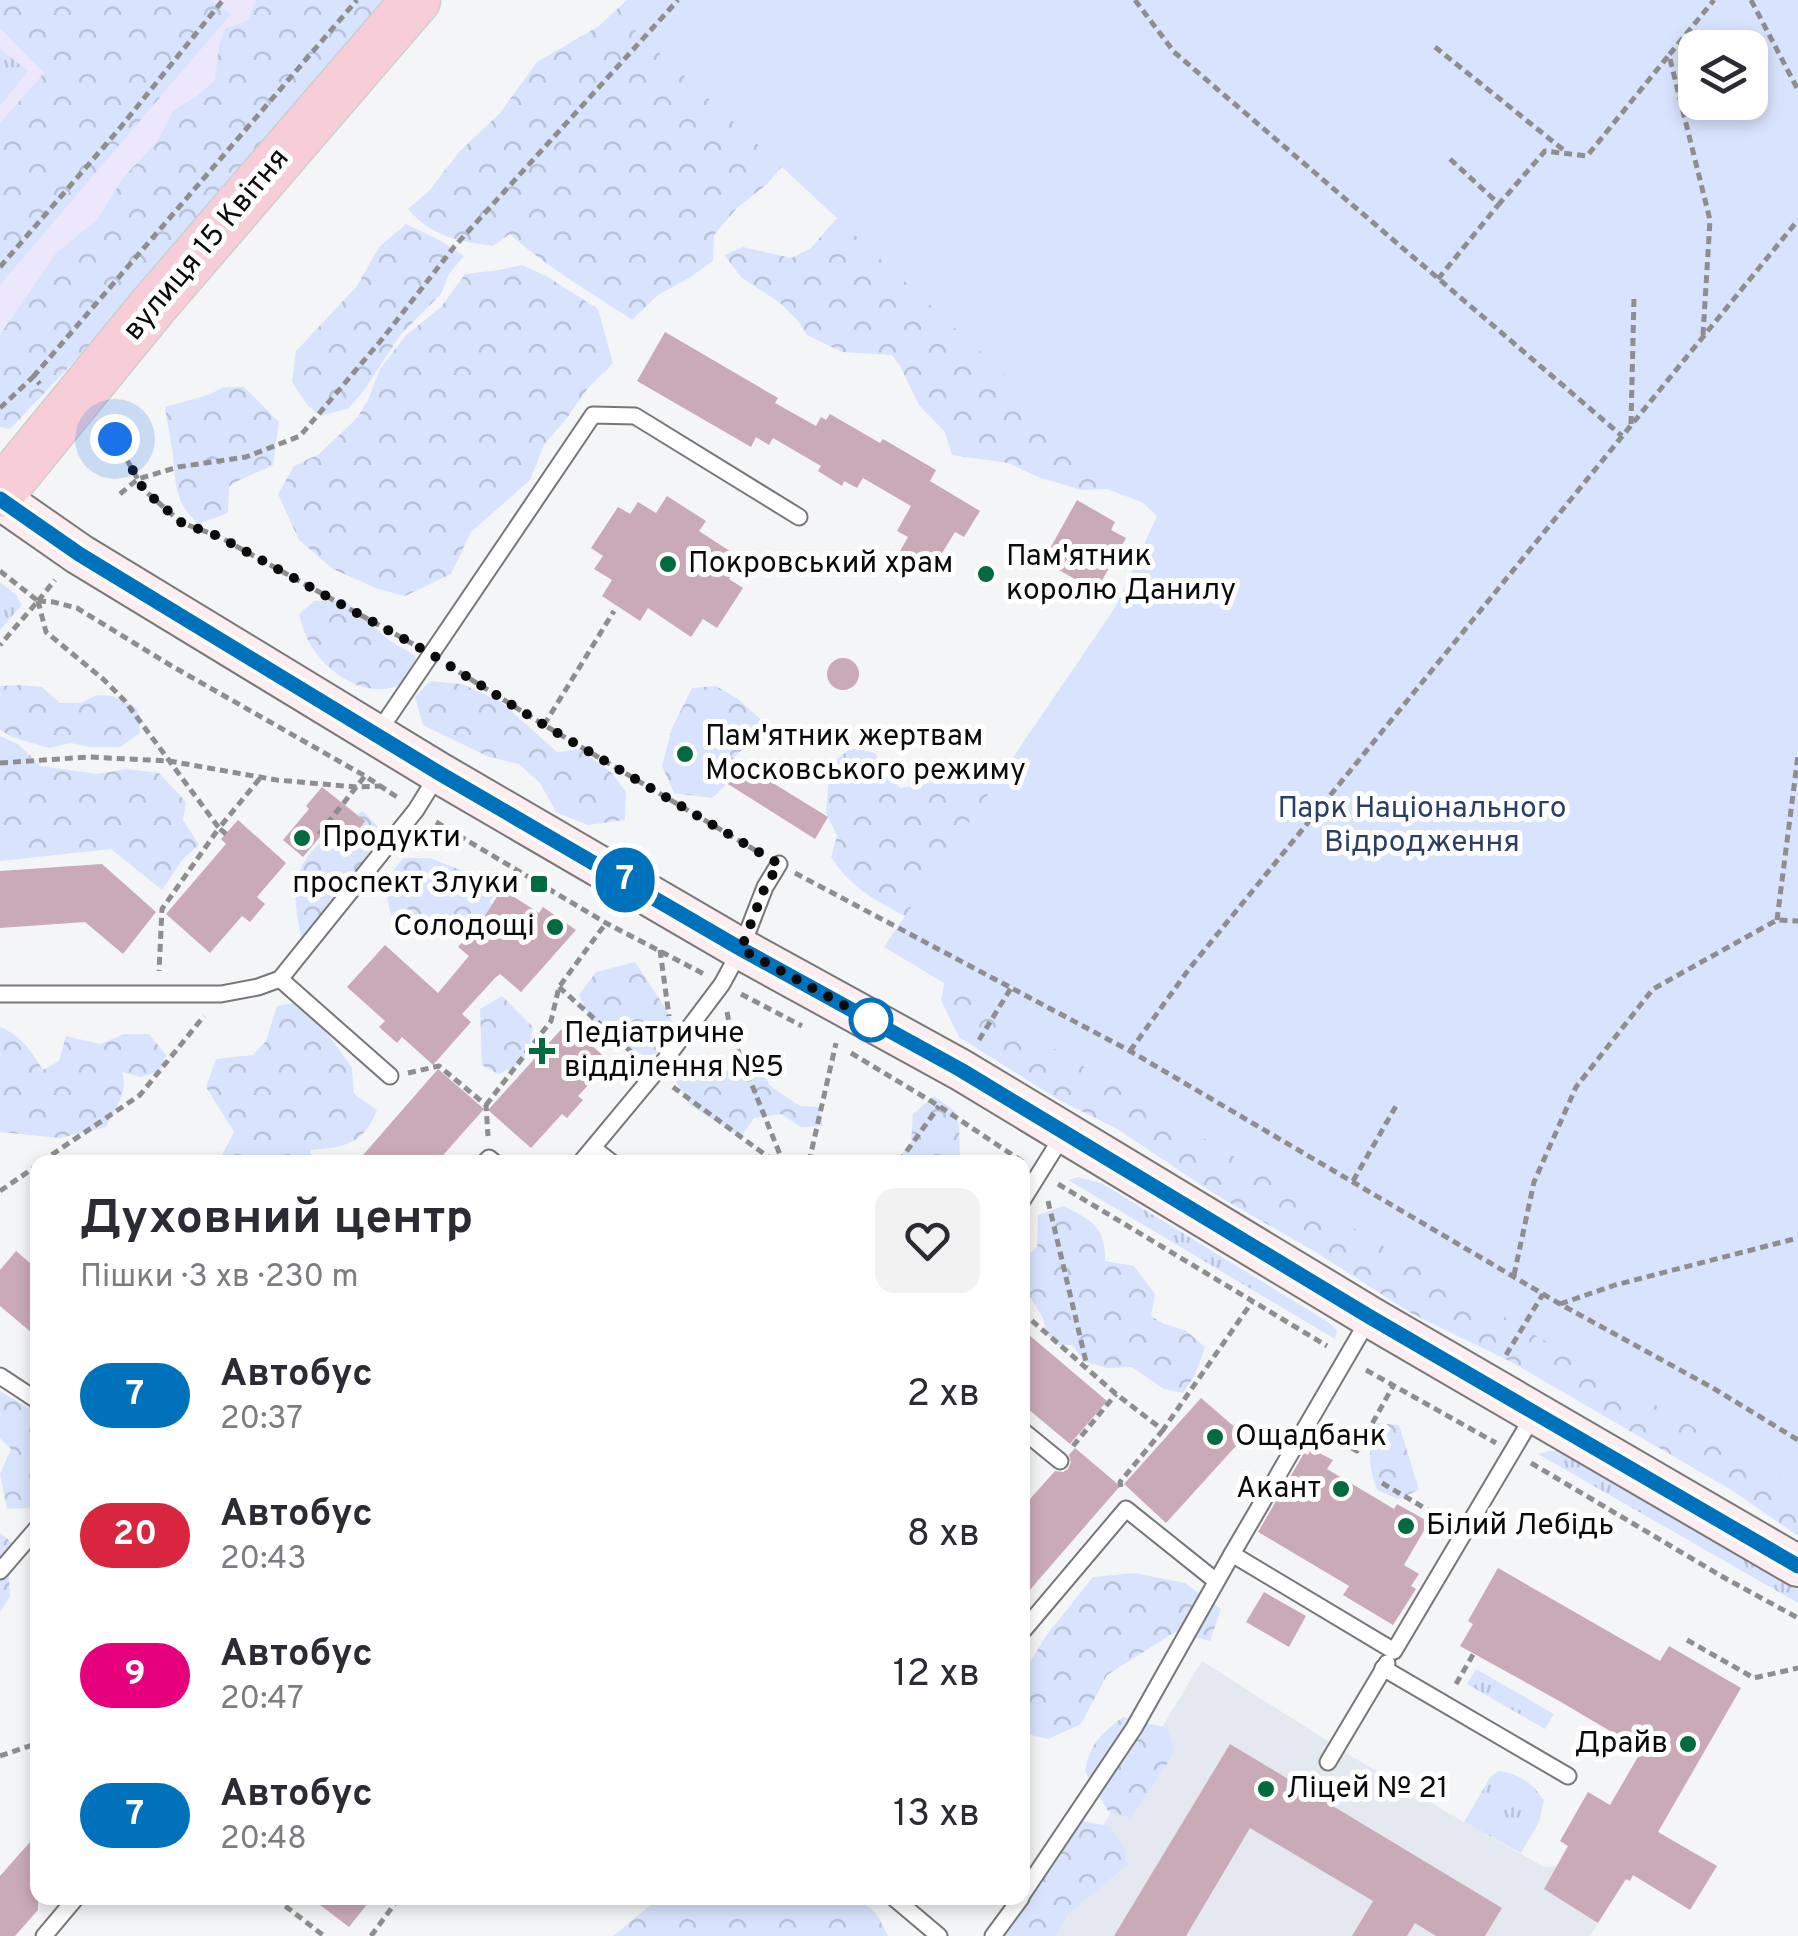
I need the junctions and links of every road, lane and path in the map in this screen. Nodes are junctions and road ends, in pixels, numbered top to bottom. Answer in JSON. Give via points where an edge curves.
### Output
{"nodes":[{"id":1,"x":222,"y":0,"type":"edge"},
{"id":2,"x":357,"y":0,"type":"edge"},
{"id":3,"x":416,"y":0,"type":"edge"},
{"id":4,"x":678,"y":0,"type":"edge"},
{"id":5,"x":1136,"y":0,"type":"edge"},
{"id":6,"x":1714,"y":0,"type":"edge"},
{"id":7,"x":1751,"y":0,"type":"edge"},
{"id":8,"x":1434,"y":46,"type":"dead end"},
{"id":9,"x":1669,"y":56,"type":"junction"},
{"id":10,"x":1798,"y":90,"type":"edge"},
{"id":11,"x":1568,"y":154,"type":"junction"},
{"id":12,"x":1450,"y":159,"type":"dead end"},
{"id":13,"x":1499,"y":204,"type":"junction"},
{"id":14,"x":1798,"y":220,"type":"edge"},
{"id":15,"x":0,"y":267,"type":"edge"},
{"id":16,"x":1438,"y":278,"type":"junction"},
{"id":17,"x":1634,"y":296,"type":"dead end"},
{"id":18,"x":1703,"y":338,"type":"junction"},
{"id":19,"x":33,"y":377,"type":"junction"},
{"id":20,"x":40,"y":384,"type":"dead end"},
{"id":21,"x":0,"y":408,"type":"edge"},
{"id":22,"x":1632,"y":425,"type":"junction"},
{"id":23,"x":103,"y":431,"type":"dead end"},
{"id":24,"x":1622,"y":436,"type":"junction"},
{"id":25,"x":138,"y":479,"type":"junction"},
{"id":26,"x":120,"y":494,"type":"dead end"},
{"id":27,"x":0,"y":496,"type":"edge"},
{"id":28,"x":799,"y":518,"type":"dead end"},
{"id":29,"x":64,"y":568,"type":"dead end"},
{"id":30,"x":0,"y":571,"type":"edge"},
{"id":31,"x":38,"y":601,"type":"junction"},
{"id":32,"x":614,"y":611,"type":"dead end"},
{"id":33,"x":0,"y":645,"type":"edge"},
{"id":34,"x":431,"y":654,"type":"junction"},
{"id":35,"x":544,"y":725,"type":"junction"},
{"id":36,"x":378,"y":734,"type":"junction"},
{"id":37,"x":1798,"y":755,"type":"edge"},
{"id":38,"x":169,"y":760,"type":"junction"},
{"id":39,"x":0,"y":763,"type":"edge"},
{"id":40,"x":439,"y":773,"type":"junction"},
{"id":41,"x":364,"y":776,"type":"junction"},
{"id":42,"x":260,"y":778,"type":"junction"},
{"id":43,"x":381,"y":786,"type":"junction"},
{"id":44,"x":356,"y":787,"type":"junction"},
{"id":45,"x":416,"y":810,"type":"junction"},
{"id":46,"x":220,"y":828,"type":"junction"},
{"id":47,"x":226,"y":834,"type":"dead end"},
{"id":48,"x":320,"y":834,"type":"dead end"},
{"id":49,"x":779,"y":864,"type":"junction"},
{"id":50,"x":1777,"y":920,"type":"junction"},
{"id":51,"x":1798,"y":921,"type":"edge"},
{"id":52,"x":606,"y":922,"type":"junction"},
{"id":53,"x":741,"y":949,"type":"junction"},
{"id":54,"x":660,"y":950,"type":"junction"},
{"id":55,"x":280,"y":979,"type":"junction"},
{"id":56,"x":722,"y":984,"type":"junction"},
{"id":57,"x":559,"y":988,"type":"junction"},
{"id":58,"x":1011,"y":988,"type":"junction"},
{"id":59,"x":0,"y":994,"type":"edge"},
{"id":60,"x":221,"y":994,"type":"junction"},
{"id":61,"x":157,"y":996,"type":"junction"},
{"id":62,"x":804,"y":1026,"type":"dead end"},
{"id":63,"x":836,"y":1044,"type":"dead end"},
{"id":64,"x":975,"y":1047,"type":"dead end"},
{"id":65,"x":1130,"y":1050,"type":"junction"},
{"id":66,"x":673,"y":1051,"type":"junction"},
{"id":67,"x":851,"y":1052,"type":"dead end"},
{"id":68,"x":656,"y":1074,"type":"junction"},
{"id":69,"x":390,"y":1076,"type":"joint"},
{"id":70,"x":486,"y":1105,"type":"junction"},
{"id":71,"x":939,"y":1106,"type":"junction"},
{"id":72,"x":1396,"y":1106,"type":"dead end"},
{"id":73,"x":1065,"y":1132,"type":"junction"},
{"id":74,"x":593,"y":1148,"type":"junction"},
{"id":75,"x":52,"y":1155,"type":"edge"},
{"id":76,"x":489,"y":1155,"type":"edge"},
{"id":77,"x":587,"y":1155,"type":"edge"},
{"id":78,"x":602,"y":1155,"type":"edge"},
{"id":79,"x":766,"y":1155,"type":"edge"},
{"id":80,"x":781,"y":1155,"type":"edge"},
{"id":81,"x":811,"y":1155,"type":"edge"},
{"id":82,"x":904,"y":1155,"type":"edge"},
{"id":83,"x":1012,"y":1155,"type":"edge"},
{"id":84,"x":1030,"y":1167,"type":"edge"},
{"id":85,"x":30,"y":1170,"type":"edge"},
{"id":86,"x":1041,"y":1174,"type":"junction"},
{"id":87,"x":1353,"y":1180,"type":"junction"},
{"id":88,"x":1030,"y":1190,"type":"edge"},
{"id":89,"x":0,"y":1191,"type":"edge"},
{"id":90,"x":1798,"y":1238,"type":"edge"},
{"id":91,"x":1514,"y":1275,"type":"junction"},
{"id":92,"x":1544,"y":1293,"type":"junction"},
{"id":93,"x":1252,"y":1302,"type":"junction"},
{"id":94,"x":1560,"y":1304,"type":"junction"},
{"id":95,"x":1370,"y":1317,"type":"junction"},
{"id":96,"x":1030,"y":1319,"type":"edge"},
{"id":97,"x":1345,"y":1356,"type":"junction"},
{"id":98,"x":1506,"y":1356,"type":"dead end"},
{"id":99,"x":1088,"y":1369,"type":"junction"},
{"id":100,"x":0,"y":1376,"type":"edge"},
{"id":101,"x":1392,"y":1386,"type":"junction"},
{"id":102,"x":1116,"y":1394,"type":"junction"},
{"id":103,"x":30,"y":1396,"type":"edge"},
{"id":104,"x":1536,"y":1412,"type":"junction"},
{"id":105,"x":1308,"y":1423,"type":"junction"},
{"id":106,"x":1164,"y":1430,"type":"junction"},
{"id":107,"x":1030,"y":1437,"type":"edge"},
{"id":108,"x":1797,"y":1439,"type":"edge"},
{"id":109,"x":1513,"y":1452,"type":"junction"},
{"id":110,"x":1060,"y":1462,"type":"joint"},
{"id":111,"x":1382,"y":1482,"type":"dead end"},
{"id":112,"x":1126,"y":1509,"type":"junction"},
{"id":113,"x":1465,"y":1532,"type":"junction"},
{"id":114,"x":30,"y":1536,"type":"edge"},
{"id":115,"x":1232,"y":1554,"type":"junction"},
{"id":116,"x":1798,"y":1566,"type":"edge"},
{"id":117,"x":0,"y":1571,"type":"edge"},
{"id":118,"x":1216,"y":1580,"type":"junction"},
{"id":119,"x":1798,"y":1618,"type":"edge"},
{"id":120,"x":1030,"y":1623,"type":"edge"},
{"id":121,"x":1686,"y":1640,"type":"dead end"},
{"id":122,"x":1394,"y":1651,"type":"junction"},
{"id":123,"x":1474,"y":1654,"type":"dead end"},
{"id":124,"x":1383,"y":1668,"type":"junction"},
{"id":125,"x":1798,"y":1668,"type":"edge"},
{"id":126,"x":1461,"y":1675,"type":"dead end"},
{"id":127,"x":30,"y":1746,"type":"edge"},
{"id":128,"x":0,"y":1756,"type":"edge"},
{"id":129,"x":1328,"y":1762,"type":"dead end"},
{"id":130,"x":1568,"y":1776,"type":"dead end"},
{"id":131,"x":1030,"y":1884,"type":"edge"},
{"id":132,"x":70,"y":1905,"type":"edge"},
{"id":133,"x":284,"y":1905,"type":"edge"},
{"id":134,"x":394,"y":1905,"type":"edge"},
{"id":135,"x":902,"y":1905,"type":"edge"},
{"id":136,"x":1016,"y":1905,"type":"edge"},
{"id":137,"x":44,"y":1936,"type":"edge"},
{"id":138,"x":324,"y":1936,"type":"edge"},
{"id":139,"x":372,"y":1936,"type":"edge"},
{"id":140,"x":939,"y":1936,"type":"edge"},
{"id":141,"x":994,"y":1936,"type":"edge"}],
"edges":[{"from":1,"to":15,"type":"path"},
{"from":2,"to":19,"type":"path"},
{"from":3,"to":27,"type":"highway","name":"вулиця 15 Квітня"},
{"from":4,"to":25,"type":"path","via":[[454,246],[300,436],[246,457]]},
{"from":5,"to":16,"type":"path","via":[[1174,52]]},
{"from":6,"to":9,"type":"path"},
{"from":7,"to":10,"type":"path"},
{"from":8,"to":11,"type":"path"},
{"from":9,"to":11,"type":"path","via":[[1587,156]]},
{"from":9,"to":18,"type":"path","via":[[1710,220]]},
{"from":11,"to":13,"type":"path","via":[[1544,151]]},
{"from":12,"to":13,"type":"path"},
{"from":13,"to":16,"type":"path"},
{"from":14,"to":18,"type":"path"},
{"from":16,"to":24,"type":"path"},
{"from":17,"to":22,"type":"path"},
{"from":18,"to":22,"type":"path"},
{"from":19,"to":20,"type":"path"},
{"from":19,"to":21,"type":"path"},
{"from":22,"to":24,"type":"path"},
{"from":23,"to":25,"type":"path"},
{"from":24,"to":65,"type":"path"},
{"from":25,"to":26,"type":"path"},
{"from":25,"to":34,"type":"path","via":[[182,523],[218,536]]},
{"from":27,"to":36,"type":"main road","via":[[79,554]]},
{"from":28,"to":34,"type":"lane","via":[[635,416],[593,415]]},
{"from":29,"to":31,"type":"path"},
{"from":30,"to":31,"type":"path"},
{"from":31,"to":33,"type":"path"},
{"from":31,"to":38,"type":"path","via":[[46,632],[125,701]]},
{"from":31,"to":41,"type":"path","via":[[77,608]]},
{"from":32,"to":35,"type":"path"},
{"from":34,"to":35,"type":"path"},
{"from":34,"to":36,"type":"lane"},
{"from":35,"to":49,"type":"path"},
{"from":36,"to":40,"type":"main road"},
{"from":37,"to":50,"type":"path"},
{"from":38,"to":39,"type":"path"},
{"from":38,"to":42,"type":"path"},
{"from":38,"to":46,"type":"path"},
{"from":40,"to":45,"type":"lane"},
{"from":40,"to":53,"type":"main road"},
{"from":41,"to":43,"type":"path"},
{"from":41,"to":44,"type":"path"},
{"from":42,"to":44,"type":"path"},
{"from":42,"to":46,"type":"path"},
{"from":43,"to":44,"type":"path"},
{"from":43,"to":45,"type":"path"},
{"from":44,"to":48,"type":"path"},
{"from":45,"to":52,"type":"path"},
{"from":45,"to":55,"type":"lane"},
{"from":46,"to":47,"type":"path"},
{"from":46,"to":61,"type":"path","via":[[162,910]]},
{"from":49,"to":53,"type":"lane"},
{"from":49,"to":58,"type":"path"},
{"from":50,"to":51,"type":"path"},
{"from":50,"to":91,"type":"path","via":[[1653,989],[1576,1086],[1534,1182]]},
{"from":52,"to":54,"type":"path"},
{"from":52,"to":57,"type":"path"},
{"from":53,"to":56,"type":"lane"},
{"from":53,"to":73,"type":"main road"},
{"from":54,"to":56,"type":"path"},
{"from":54,"to":66,"type":"path"},
{"from":55,"to":60,"type":"lane"},
{"from":55,"to":69,"type":"lane"},
{"from":56,"to":62,"type":"path"},
{"from":56,"to":66,"type":"lane"},
{"from":56,"to":80,"type":"path","via":[[731,1033]]},
{"from":57,"to":68,"type":"path"},
{"from":57,"to":70,"type":"path","via":[[551,1021]]},
{"from":58,"to":64,"type":"path"},
{"from":58,"to":65,"type":"path"},
{"from":59,"to":61,"type":"lane"},
{"from":60,"to":61,"type":"lane"},
{"from":60,"to":75,"type":"path","via":[[140,1095]]},
{"from":63,"to":81,"type":"path"},
{"from":65,"to":87,"type":"path"},
{"from":66,"to":68,"type":"lane"},
{"from":67,"to":71,"type":"path"},
{"from":68,"to":74,"type":"lane"},
{"from":68,"to":79,"type":"path"},
{"from":69,"to":70,"type":"path","via":[[439,1066]]},
{"from":70,"to":76,"type":"path"},
{"from":71,"to":82,"type":"path"},
{"from":71,"to":83,"type":"path"},
{"from":72,"to":87,"type":"path"},
{"from":73,"to":86,"type":"lane"},
{"from":73,"to":95,"type":"main road"},
{"from":74,"to":77,"type":"lane"},
{"from":74,"to":78,"type":"lane"},
{"from":84,"to":86,"type":"path"},
{"from":85,"to":89,"type":"path"},
{"from":86,"to":88,"type":"lane"},
{"from":86,"to":93,"type":"path"},
{"from":86,"to":99,"type":"path"},
{"from":87,"to":91,"type":"path"},
{"from":90,"to":94,"type":"path"},
{"from":91,"to":92,"type":"path"},
{"from":92,"to":94,"type":"path"},
{"from":92,"to":98,"type":"path"},
{"from":93,"to":97,"type":"path"},
{"from":93,"to":106,"type":"path"},
{"from":94,"to":108,"type":"path"},
{"from":95,"to":97,"type":"lane"},
{"from":95,"to":104,"type":"main road"},
{"from":96,"to":99,"type":"path"},
{"from":97,"to":101,"type":"path"},
{"from":97,"to":105,"type":"lane"},
{"from":99,"to":102,"type":"path"},
{"from":100,"to":103,"type":"lane"},
{"from":101,"to":105,"type":"path","via":[[1357,1451]]},
{"from":101,"to":109,"type":"path"},
{"from":102,"to":106,"type":"path"},
{"from":102,"to":110,"type":"path"},
{"from":104,"to":109,"type":"lane"},
{"from":104,"to":116,"type":"main road"},
{"from":105,"to":115,"type":"lane"},
{"from":106,"to":112,"type":"path","via":[[1120,1482]]},
{"from":107,"to":110,"type":"lane"},
{"from":109,"to":113,"type":"lane"},
{"from":109,"to":119,"type":"path"},
{"from":111,"to":113,"type":"path"},
{"from":112,"to":118,"type":"lane"},
{"from":112,"to":120,"type":"lane"},
{"from":113,"to":122,"type":"lane"},
{"from":114,"to":117,"type":"lane"},
{"from":115,"to":118,"type":"lane"},
{"from":115,"to":122,"type":"lane"},
{"from":118,"to":131,"type":"lane","via":[[1134,1728]]},
{"from":121,"to":125,"type":"path","via":[[1754,1678]]},
{"from":122,"to":124,"type":"lane"},
{"from":123,"to":126,"type":"path"},
{"from":124,"to":129,"type":"lane"},
{"from":124,"to":130,"type":"lane"},
{"from":127,"to":128,"type":"path"},
{"from":132,"to":137,"type":"lane"},
{"from":133,"to":138,"type":"path"},
{"from":134,"to":139,"type":"path"},
{"from":135,"to":140,"type":"lane"},
{"from":136,"to":141,"type":"lane"}]}
